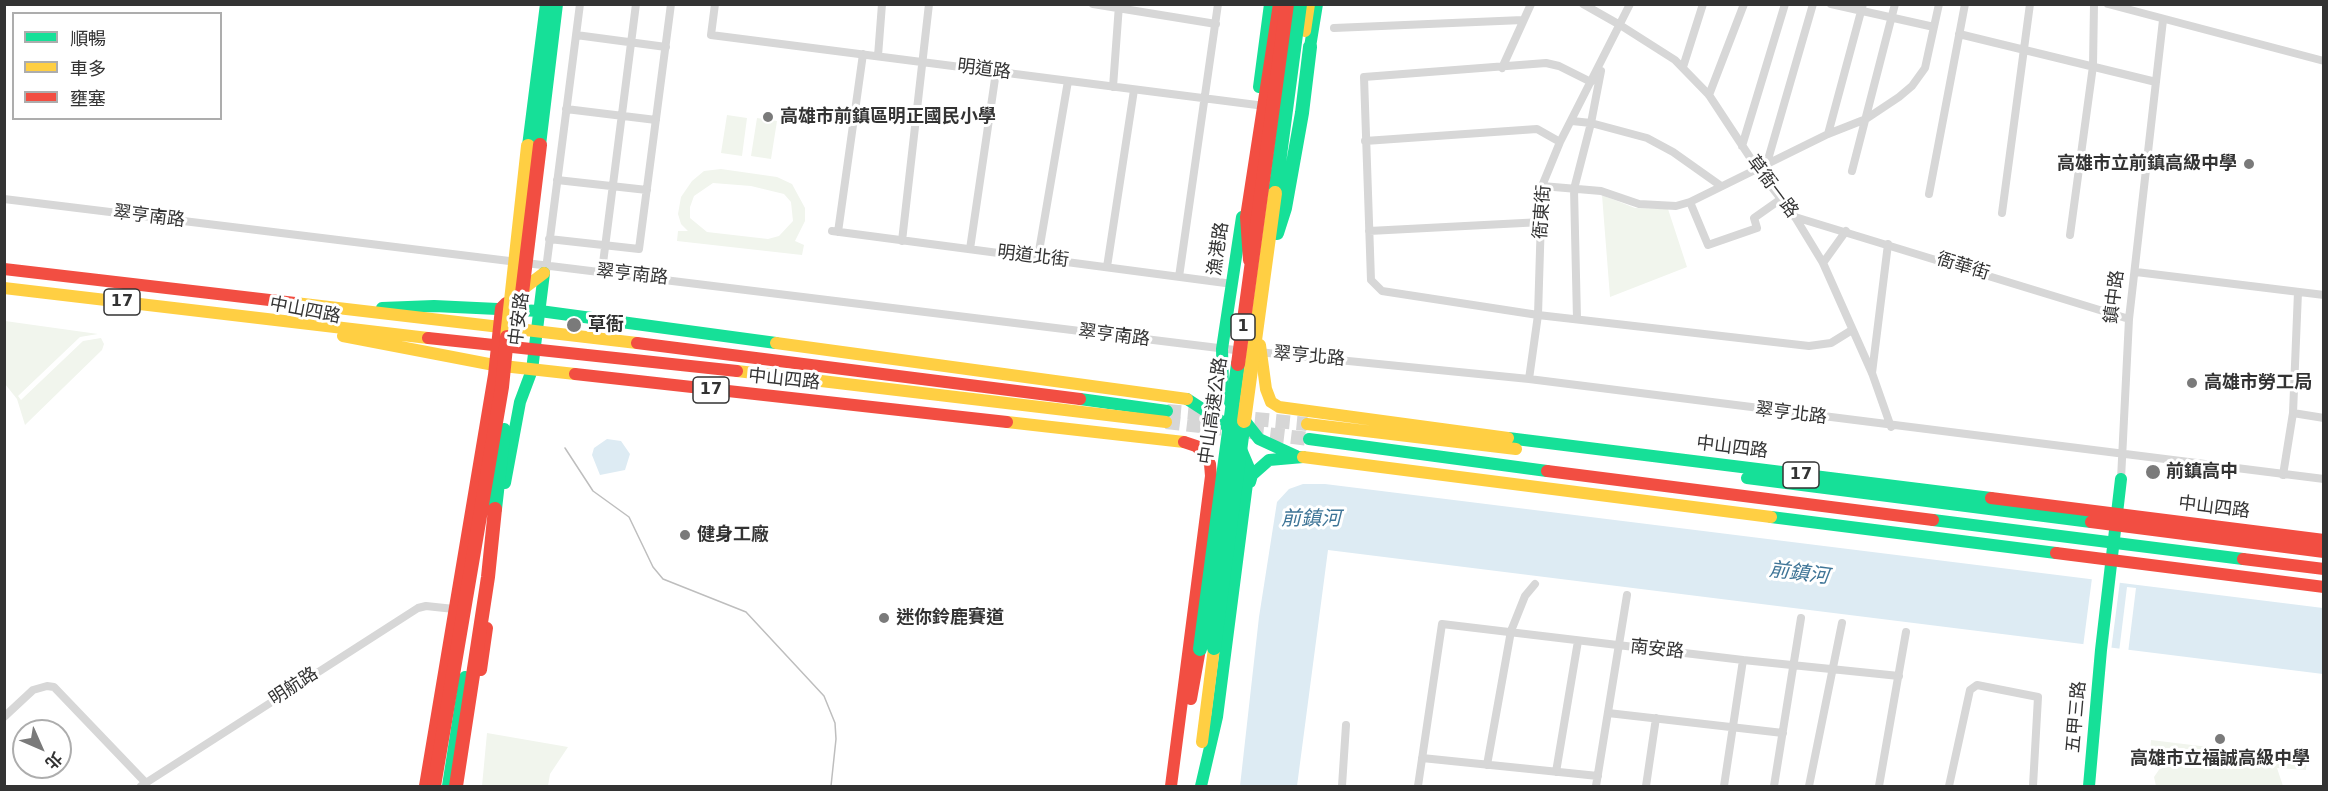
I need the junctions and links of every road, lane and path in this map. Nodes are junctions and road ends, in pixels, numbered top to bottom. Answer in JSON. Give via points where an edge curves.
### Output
{"nodes":[{"id":1,"x":546,"y":4,"type":"edge"},
{"id":2,"x":557,"y":4,"type":"edge"},
{"id":3,"x":580,"y":4,"type":"edge"},
{"id":4,"x":636,"y":4,"type":"edge"},
{"id":5,"x":671,"y":4,"type":"edge"},
{"id":6,"x":715,"y":4,"type":"edge"},
{"id":7,"x":882,"y":4,"type":"edge"},
{"id":8,"x":929,"y":4,"type":"edge"},
{"id":9,"x":1094,"y":4,"type":"edge"},
{"id":10,"x":1218,"y":4,"type":"edge"},
{"id":11,"x":1270,"y":4,"type":"edge"},
{"id":12,"x":1279,"y":4,"type":"edge"},
{"id":13,"x":1287,"y":4,"type":"edge"},
{"id":14,"x":1300,"y":4,"type":"edge"},
{"id":15,"x":1309,"y":4,"type":"edge"},
{"id":16,"x":1317,"y":4,"type":"edge"},
{"id":17,"x":1531,"y":4,"type":"edge"},
{"id":18,"x":1583,"y":4,"type":"edge"},
{"id":19,"x":1630,"y":4,"type":"edge"},
{"id":20,"x":1703,"y":4,"type":"edge"},
{"id":21,"x":1744,"y":4,"type":"edge"},
{"id":22,"x":1785,"y":4,"type":"edge"},
{"id":23,"x":1813,"y":4,"type":"edge"},
{"id":24,"x":1831,"y":4,"type":"edge"},
{"id":25,"x":1895,"y":4,"type":"edge"},
{"id":26,"x":1939,"y":4,"type":"edge"},
{"id":27,"x":1965,"y":4,"type":"edge"},
{"id":28,"x":2030,"y":4,"type":"edge"},
{"id":29,"x":2094,"y":4,"type":"edge"},
{"id":30,"x":2108,"y":4,"type":"edge"},
{"id":31,"x":1119,"y":6,"type":"edge"},
{"id":32,"x":1863,"y":8,"type":"edge"},
{"id":33,"x":2138,"y":8,"type":"edge"},
{"id":34,"x":1892,"y":18,"type":"junction"},
{"id":35,"x":1523,"y":20,"type":"junction"},
{"id":36,"x":2163,"y":20,"type":"junction"},
{"id":37,"x":1216,"y":24,"type":"junction"},
{"id":38,"x":1620,"y":25,"type":"junction"},
{"id":39,"x":1934,"y":27,"type":"junction"},
{"id":40,"x":1334,"y":28,"type":"dead end"},
{"id":41,"x":1959,"y":34,"type":"junction"},
{"id":42,"x":576,"y":35,"type":"junction"},
{"id":43,"x":631,"y":43,"type":"junction"},
{"id":44,"x":666,"y":47,"type":"junction"},
{"id":45,"x":2025,"y":50,"type":"junction"},
{"id":46,"x":863,"y":54,"type":"junction"},
{"id":47,"x":878,"y":56,"type":"junction"},
{"id":48,"x":1603,"y":59,"type":"junction"},
{"id":49,"x":2324,"y":62,"type":"edge"},
{"id":50,"x":922,"y":63,"type":"junction"},
{"id":51,"x":2093,"y":66,"type":"junction"},
{"id":52,"x":1683,"y":67,"type":"junction"},
{"id":53,"x":1502,"y":68,"type":"junction"},
{"id":54,"x":996,"y":72,"type":"junction"},
{"id":55,"x":1068,"y":81,"type":"junction"},
{"id":56,"x":1591,"y":82,"type":"junction"},
{"id":57,"x":2156,"y":82,"type":"junction"},
{"id":58,"x":1113,"y":87,"type":"junction"},
{"id":59,"x":1134,"y":90,"type":"junction"},
{"id":60,"x":1709,"y":95,"type":"junction"},
{"id":61,"x":1205,"y":99,"type":"junction"},
{"id":62,"x":1257,"y":105,"type":"junction"},
{"id":63,"x":566,"y":109,"type":"junction"},
{"id":64,"x":622,"y":116,"type":"junction"},
{"id":65,"x":1866,"y":119,"type":"junction"},
{"id":66,"x":656,"y":120,"type":"junction"},
{"id":67,"x":1572,"y":122,"type":"junction"},
{"id":68,"x":1592,"y":123,"type":"junction"},
{"id":69,"x":1828,"y":134,"type":"junction"},
{"id":70,"x":1365,"y":141,"type":"junction"},
{"id":71,"x":1560,"y":142,"type":"junction"},
{"id":72,"x":534,"y":145,"type":"junction"},
{"id":73,"x":1742,"y":146,"type":"junction"},
{"id":74,"x":1767,"y":163,"type":"junction"},
{"id":75,"x":1757,"y":168,"type":"junction"},
{"id":76,"x":1852,"y":171,"type":"dead end"},
{"id":77,"x":557,"y":180,"type":"junction"},
{"id":78,"x":613,"y":186,"type":"junction"},
{"id":79,"x":1542,"y":186,"type":"junction"},
{"id":80,"x":1721,"y":186,"type":"junction"},
{"id":81,"x":1574,"y":189,"type":"junction"},
{"id":82,"x":647,"y":190,"type":"junction"},
{"id":83,"x":1929,"y":194,"type":"dead end"},
{"id":84,"x":4,"y":199,"type":"edge"},
{"id":85,"x":1781,"y":199,"type":"junction"},
{"id":86,"x":1690,"y":202,"type":"junction"},
{"id":87,"x":2002,"y":213,"type":"dead end"},
{"id":88,"x":1796,"y":217,"type":"junction"},
{"id":89,"x":1542,"y":222,"type":"junction"},
{"id":90,"x":1369,"y":231,"type":"junction"},
{"id":91,"x":1846,"y":231,"type":"junction"},
{"id":92,"x":2070,"y":235,"type":"dead end"},
{"id":93,"x":549,"y":239,"type":"junction"},
{"id":94,"x":902,"y":240,"type":"junction"},
{"id":95,"x":1888,"y":244,"type":"junction"},
{"id":96,"x":605,"y":246,"type":"junction"},
{"id":97,"x":970,"y":249,"type":"junction"},
{"id":98,"x":1038,"y":257,"type":"junction"},
{"id":99,"x":1823,"y":263,"type":"junction"},
{"id":100,"x":1107,"y":267,"type":"junction"},
{"id":101,"x":4,"y":269,"type":"edge"},
{"id":102,"x":545,"y":269,"type":"junction"},
{"id":103,"x":602,"y":271,"type":"junction"},
{"id":104,"x":2136,"y":272,"type":"junction"},
{"id":105,"x":1179,"y":277,"type":"junction"},
{"id":106,"x":1250,"y":278,"type":"junction"},
{"id":107,"x":1264,"y":279,"type":"junction"},
{"id":108,"x":1233,"y":284,"type":"junction"},
{"id":109,"x":4,"y":288,"type":"edge"},
{"id":110,"x":2298,"y":292,"type":"junction"},
{"id":111,"x":2324,"y":295,"type":"edge"},
{"id":112,"x":501,"y":308,"type":"junction"},
{"id":113,"x":341,"y":310,"type":"junction"},
{"id":114,"x":540,"y":311,"type":"junction"},
{"id":115,"x":1538,"y":315,"type":"junction"},
{"id":116,"x":240,"y":316,"type":"junction"},
{"id":117,"x":1577,"y":319,"type":"junction"},
{"id":118,"x":2129,"y":319,"type":"junction"},
{"id":119,"x":498,"y":329,"type":"junction"},
{"id":120,"x":1852,"y":330,"type":"junction"},
{"id":121,"x":537,"y":332,"type":"junction"},
{"id":122,"x":497,"y":345,"type":"junction"},
{"id":123,"x":535,"y":350,"type":"junction"},
{"id":124,"x":1222,"y":350,"type":"junction"},
{"id":125,"x":1259,"y":352,"type":"junction"},
{"id":126,"x":495,"y":365,"type":"junction"},
{"id":127,"x":532,"y":370,"type":"junction"},
{"id":128,"x":1872,"y":373,"type":"junction"},
{"id":129,"x":1529,"y":380,"type":"junction"},
{"id":130,"x":2293,"y":413,"type":"junction"},
{"id":131,"x":2324,"y":418,"type":"edge"},
{"id":132,"x":1307,"y":424,"type":"tunnel mouth"},
{"id":133,"x":1891,"y":427,"type":"junction"},
{"id":134,"x":1309,"y":439,"type":"tunnel mouth"},
{"id":135,"x":497,"y":445,"type":"junction"},
{"id":136,"x":2122,"y":455,"type":"junction"},
{"id":137,"x":1303,"y":457,"type":"junction"},
{"id":138,"x":2283,"y":475,"type":"junction"},
{"id":139,"x":2121,"y":479,"type":"joint"},
{"id":140,"x":2324,"y":479,"type":"edge"},
{"id":141,"x":1249,"y":484,"type":"junction"},
{"id":142,"x":475,"y":485,"type":"junction"},
{"id":143,"x":504,"y":492,"type":"junction"},
{"id":144,"x":2116,"y":520,"type":"junction"},
{"id":145,"x":2324,"y":540,"type":"edge"},
{"id":146,"x":2114,"y":543,"type":"junction"},
{"id":147,"x":2324,"y":552,"type":"edge"},
{"id":148,"x":2112,"y":561,"type":"junction"},
{"id":149,"x":2324,"y":569,"type":"edge"},
{"id":150,"x":2109,"y":579,"type":"joint"},
{"id":151,"x":1535,"y":584,"type":"dead end"},
{"id":152,"x":2324,"y":587,"type":"edge"},
{"id":153,"x":1627,"y":595,"type":"dead end"},
{"id":154,"x":454,"y":609,"type":"junction"},
{"id":155,"x":1801,"y":618,"type":"dead end"},
{"id":156,"x":1842,"y":623,"type":"dead end"},
{"id":157,"x":1511,"y":631,"type":"junction"},
{"id":158,"x":1906,"y":632,"type":"dead end"},
{"id":159,"x":1578,"y":641,"type":"junction"},
{"id":160,"x":1619,"y":646,"type":"junction"},
{"id":161,"x":1743,"y":660,"type":"junction"},
{"id":162,"x":1792,"y":665,"type":"junction"},
{"id":163,"x":1833,"y":669,"type":"junction"},
{"id":164,"x":1899,"y":676,"type":"junction"},
{"id":165,"x":1608,"y":712,"type":"junction"},
{"id":166,"x":4,"y":717,"type":"edge"},
{"id":167,"x":1656,"y":718,"type":"junction"},
{"id":168,"x":1346,"y":725,"type":"dead end"},
{"id":169,"x":1732,"y":727,"type":"junction"},
{"id":170,"x":1783,"y":733,"type":"junction"},
{"id":171,"x":1422,"y":758,"type":"junction"},
{"id":172,"x":1487,"y":765,"type":"junction"},
{"id":173,"x":1556,"y":772,"type":"junction"},
{"id":174,"x":1598,"y":776,"type":"junction"},
{"id":175,"x":143,"y":784,"type":"edge"},
{"id":176,"x":425,"y":786,"type":"edge"},
{"id":177,"x":438,"y":786,"type":"edge"},
{"id":178,"x":452,"y":786,"type":"edge"},
{"id":179,"x":462,"y":786,"type":"edge"},
{"id":180,"x":1173,"y":786,"type":"edge"},
{"id":181,"x":1199,"y":786,"type":"edge"},
{"id":182,"x":1342,"y":786,"type":"edge"},
{"id":183,"x":1418,"y":786,"type":"edge"},
{"id":184,"x":1596,"y":786,"type":"edge"},
{"id":185,"x":1646,"y":786,"type":"edge"},
{"id":186,"x":1724,"y":786,"type":"edge"},
{"id":187,"x":1774,"y":786,"type":"edge"},
{"id":188,"x":1809,"y":786,"type":"edge"},
{"id":189,"x":1879,"y":786,"type":"edge"},
{"id":190,"x":1949,"y":786,"type":"edge"},
{"id":191,"x":2033,"y":786,"type":"edge"},
{"id":192,"x":2089,"y":786,"type":"edge"}],
"edges":[{"from":1,"to":72,"type":"main road"},
{"from":2,"to":72,"type":"main road"},
{"from":3,"to":42,"type":"street"},
{"from":4,"to":43,"type":"street"},
{"from":5,"to":44,"type":"street"},
{"from":6,"to":46,"type":"street","name":"明道路","via":[[711,34]]},
{"from":7,"to":47,"type":"street"},
{"from":8,"to":50,"type":"street"},
{"from":9,"to":31,"type":"street"},
{"from":10,"to":37,"type":"street"},
{"from":11,"to":62,"type":"main road","name":"漁港路"},
{"from":12,"to":106,"type":"main road","bridge":true,"via":[[1246,217]]},
{"from":13,"to":106,"type":"main road","name":"中山高速公路","number":"1","bridge":true},
{"from":14,"to":107,"type":"main road","name":"中山高速公路","number":"1","bridge":true},
{"from":15,"to":125,"type":"main road"},
{"from":16,"to":107,"type":"main road","bridge":true,"via":[[1285,208]]},
{"from":17,"to":35,"type":"street"},
{"from":18,"to":38,"type":"street","name":"草衙一路"},
{"from":19,"to":38,"type":"street","name":"衙東街"},
{"from":20,"to":52,"type":"street"},
{"from":21,"to":60,"type":"street"},
{"from":22,"to":73,"type":"street"},
{"from":23,"to":74,"type":"street"},
{"from":24,"to":32,"type":"street"},
{"from":25,"to":34,"type":"street"},
{"from":26,"to":39,"type":"street"},
{"from":27,"to":41,"type":"street"},
{"from":28,"to":45,"type":"street"},
{"from":29,"to":51,"type":"street"},
{"from":30,"to":33,"type":"street"},
{"from":31,"to":37,"type":"street"},
{"from":31,"to":58,"type":"street"},
{"from":32,"to":34,"type":"street"},
{"from":32,"to":69,"type":"street"},
{"from":33,"to":36,"type":"street"},
{"from":34,"to":39,"type":"street"},
{"from":34,"to":65,"type":"street"},
{"from":35,"to":40,"type":"street"},
{"from":35,"to":53,"type":"street"},
{"from":36,"to":49,"type":"street"},
{"from":36,"to":57,"type":"street","name":"鎮中路"},
{"from":37,"to":61,"type":"street"},
{"from":38,"to":48,"type":"street","name":"衙東街"},
{"from":38,"to":52,"type":"street","name":"草衙一路"},
{"from":39,"to":65,"type":"street","via":[[1925,68],[1912,86]]},
{"from":41,"to":45,"type":"street"},
{"from":41,"to":83,"type":"street"},
{"from":42,"to":43,"type":"street"},
{"from":42,"to":63,"type":"street"},
{"from":43,"to":44,"type":"street"},
{"from":43,"to":64,"type":"street"},
{"from":44,"to":66,"type":"street"},
{"from":45,"to":51,"type":"street"},
{"from":45,"to":87,"type":"street"},
{"from":46,"to":47,"type":"street","name":"明道路"},
{"from":46,"to":94,"type":"street","name":"明道北街","via":[[835,231]]},
{"from":47,"to":50,"type":"street","name":"明道路"},
{"from":48,"to":56,"type":"street","name":"衙東街"},
{"from":48,"to":68,"type":"street"},
{"from":50,"to":54,"type":"street","name":"明道路"},
{"from":50,"to":94,"type":"street"},
{"from":51,"to":57,"type":"street"},
{"from":51,"to":92,"type":"street"},
{"from":52,"to":60,"type":"street","name":"草衙一路"},
{"from":53,"to":56,"type":"street","via":[[1546,63]]},
{"from":53,"to":70,"type":"street","via":[[1364,77]]},
{"from":54,"to":55,"type":"street","name":"明道路"},
{"from":54,"to":97,"type":"street"},
{"from":55,"to":58,"type":"street","name":"明道路"},
{"from":55,"to":98,"type":"street"},
{"from":56,"to":67,"type":"street","name":"衙東街"},
{"from":57,"to":104,"type":"street","name":"鎮中路"},
{"from":58,"to":59,"type":"street","name":"明道路"},
{"from":59,"to":61,"type":"street","name":"明道路"},
{"from":59,"to":100,"type":"street"},
{"from":60,"to":73,"type":"street","name":"草衙一路"},
{"from":61,"to":62,"type":"street","name":"明道路"},
{"from":61,"to":105,"type":"street"},
{"from":62,"to":108,"type":"main road","name":"漁港路"},
{"from":63,"to":64,"type":"street"},
{"from":63,"to":77,"type":"street"},
{"from":64,"to":66,"type":"street"},
{"from":64,"to":78,"type":"street"},
{"from":65,"to":69,"type":"street"},
{"from":65,"to":76,"type":"street"},
{"from":66,"to":82,"type":"street"},
{"from":67,"to":68,"type":"street"},
{"from":67,"to":71,"type":"street","name":"衙東街"},
{"from":68,"to":80,"type":"street","via":[[1647,138]]},
{"from":68,"to":81,"type":"street"},
{"from":69,"to":74,"type":"street"},
{"from":70,"to":71,"type":"street","via":[[1537,129]]},
{"from":70,"to":90,"type":"street"},
{"from":71,"to":79,"type":"street","name":"衙東街"},
{"from":72,"to":135,"type":"main road","bridge":true},
{"from":73,"to":75,"type":"street","name":"草衙一路"},
{"from":74,"to":75,"type":"street"},
{"from":75,"to":80,"type":"street"},
{"from":75,"to":85,"type":"street","name":"草衙一路"},
{"from":77,"to":78,"type":"street"},
{"from":77,"to":93,"type":"street"},
{"from":78,"to":82,"type":"street"},
{"from":78,"to":96,"type":"street"},
{"from":79,"to":81,"type":"street"},
{"from":79,"to":89,"type":"street","name":"衙東街"},
{"from":80,"to":86,"type":"street"},
{"from":81,"to":86,"type":"street","via":[[1601,191],[1639,204],[1676,206]]},
{"from":81,"to":117,"type":"street"},
{"from":82,"to":96,"type":"street","via":[[639,249]]},
{"from":84,"to":102,"type":"street","name":"翠亨南路"},
{"from":85,"to":86,"type":"street","via":[[1754,218],[1757,228],[1708,245]]},
{"from":85,"to":88,"type":"street","name":"草衙一路"},
{"from":88,"to":91,"type":"street","name":"衙華街"},
{"from":88,"to":99,"type":"street","name":"草衙一路"},
{"from":89,"to":90,"type":"street"},
{"from":89,"to":115,"type":"street","name":"衙東街"},
{"from":90,"to":115,"type":"street","via":[[1371,280],[1382,291]]},
{"from":91,"to":95,"type":"street","name":"衙華街"},
{"from":91,"to":99,"type":"street"},
{"from":93,"to":96,"type":"street"},
{"from":93,"to":102,"type":"street"},
{"from":94,"to":97,"type":"street","name":"明道北街"},
{"from":95,"to":118,"type":"street","name":"衙華街"},
{"from":95,"to":128,"type":"street"},
{"from":96,"to":103,"type":"street"},
{"from":97,"to":98,"type":"street","name":"明道北街"},
{"from":98,"to":100,"type":"street","name":"明道北街"},
{"from":99,"to":120,"type":"street","name":"草衙一路"},
{"from":100,"to":105,"type":"street","name":"明道北街"},
{"from":101,"to":113,"type":"main road","name":"中山四路","number":"17"},
{"from":102,"to":103,"type":"street","name":"翠亨南路"},
{"from":102,"to":112,"type":"main road","name":"中安路"},
{"from":102,"to":114,"type":"main road","name":"中安路"},
{"from":103,"to":124,"type":"street","name":"翠亨南路"},
{"from":104,"to":110,"type":"street"},
{"from":104,"to":118,"type":"street","name":"鎮中路"},
{"from":105,"to":108,"type":"street","name":"明道北街"},
{"from":106,"to":180,"type":"main road","name":"中山高速公路","number":"1","bridge":true,"via":[[1200,649]]},
{"from":107,"to":181,"type":"main road","name":"中山高速公路","number":"1","bridge":true},
{"from":108,"to":124,"type":"main road","name":"漁港路"},
{"from":109,"to":116,"type":"main road","name":"中山四路","number":"17"},
{"from":110,"to":111,"type":"street"},
{"from":110,"to":130,"type":"street"},
{"from":112,"to":113,"type":"main road","name":"中山四路","number":"17"},
{"from":112,"to":114,"type":"main road","name":"中山四路","number":"17"},
{"from":112,"to":119,"type":"main road","name":"中安路"},
{"from":113,"to":119,"type":"main road","name":"中山四路","number":"17"},
{"from":114,"to":121,"type":"main road","name":"中安路"},
{"from":114,"to":141,"type":"main road","name":"中山四路","number":"17","via":[[1187,399],[1209,411],[1233,434],[1250,468]]},
{"from":115,"to":117,"type":"street"},
{"from":115,"to":129,"type":"street","name":"衙東街"},
{"from":116,"to":122,"type":"main road","name":"中山四路","number":"17"},
{"from":116,"to":126,"type":"main road","name":"中山四路","number":"17"},
{"from":117,"to":120,"type":"street","via":[[1809,346],[1831,342]]},
{"from":118,"to":136,"type":"street","name":"鎮中路"},
{"from":119,"to":121,"type":"main road","name":"中山四路","number":"17"},
{"from":119,"to":122,"type":"main road","name":"中安路"},
{"from":120,"to":128,"type":"street","name":"草衙一路"},
{"from":121,"to":123,"type":"main road","name":"中安路"},
{"from":121,"to":123,"type":"main road","name":"中山四路","number":"17","via":[[865,370],[1167,416]]},
{"from":122,"to":123,"type":"main road","name":"中山四路","number":"17"},
{"from":122,"to":126,"type":"main road","name":"中安路"},
{"from":123,"to":127,"type":"main road","name":"中安路"},
{"from":124,"to":125,"type":"street","name":"翠亨南路"},
{"from":124,"to":137,"type":"main road","name":"漁港路","via":[[1223,386],[1238,414],[1259,439]]},
{"from":125,"to":129,"type":"street","name":"翠亨北路"},
{"from":125,"to":144,"type":"main road","name":"中山四路","number":"17","via":[[1266,389],[1271,402],[1279,406]]},
{"from":126,"to":127,"type":"main road","name":"中山四路","number":"17"},
{"from":126,"to":142,"type":"main road","name":"中安路"},
{"from":127,"to":143,"type":"main road","name":"中安路","via":[[520,402]]},
{"from":127,"to":180,"type":"main road","name":"中山四路","number":"17","via":[[1196,446],[1210,465],[1211,476]]},
{"from":128,"to":133,"type":"street","name":"草衙一路"},
{"from":129,"to":133,"type":"street","name":"翠亨北路"},
{"from":130,"to":131,"type":"street"},
{"from":130,"to":138,"type":"street"},
{"from":132,"to":144,"type":"main road","name":"中山四路","number":"17"},
{"from":133,"to":136,"type":"street","name":"翠亨北路"},
{"from":134,"to":146,"type":"main road","number":"17"},
{"from":135,"to":177,"type":"main road","bridge":true},
{"from":135,"to":178,"type":"main road","bridge":true,"via":[[488,578]]},
{"from":136,"to":138,"type":"street","name":"翠亨北路"},
{"from":136,"to":139,"type":"street","name":"鎮中路"},
{"from":137,"to":141,"type":"main road","via":[[1269,460],[1252,475]]},
{"from":137,"to":148,"type":"main road"},
{"from":138,"to":140,"type":"street","name":"翠亨北路"},
{"from":139,"to":144,"type":"main road","name":"鎮中路"},
{"from":141,"to":181,"type":"main road","via":[[1217,717]]},
{"from":142,"to":154,"type":"main road","name":"中安路"},
{"from":142,"to":177,"type":"main road","name":"中安路","via":[[478,534]]},
{"from":143,"to":178,"type":"main road","name":"中安路"},
{"from":143,"to":179,"type":"main road","name":"中安路","via":[[486,640]]},
{"from":144,"to":145,"type":"main road","name":"中山四路","number":"17"},
{"from":144,"to":146,"type":"main road","name":"鎮中路"},
{"from":144,"to":147,"type":"main road","name":"中山四路","number":"17"},
{"from":146,"to":148,"type":"main road","name":"鎮中路"},
{"from":146,"to":149,"type":"main road","number":"17"},
{"from":148,"to":150,"type":"main road","name":"鎮中路"},
{"from":148,"to":152,"type":"main road"},
{"from":150,"to":192,"type":"main road","name":"五甲三路"},
{"from":151,"to":157,"type":"street","via":[[1525,596]]},
{"from":153,"to":160,"type":"street"},
{"from":154,"to":175,"type":"street","name":"明航路","via":[[418,609]]},
{"from":154,"to":176,"type":"main road","name":"中安路"},
{"from":155,"to":162,"type":"street"},
{"from":156,"to":163,"type":"street"},
{"from":157,"to":159,"type":"street","name":"南安路"},
{"from":157,"to":171,"type":"street","name":"南安路","via":[[1442,624]]},
{"from":157,"to":172,"type":"street"},
{"from":158,"to":164,"type":"street"},
{"from":159,"to":160,"type":"street","name":"南安路"},
{"from":159,"to":173,"type":"street"},
{"from":160,"to":161,"type":"street","name":"南安路"},
{"from":160,"to":165,"type":"street"},
{"from":161,"to":162,"type":"street","name":"南安路"},
{"from":161,"to":169,"type":"street"},
{"from":162,"to":163,"type":"street","name":"南安路"},
{"from":162,"to":170,"type":"street"},
{"from":163,"to":164,"type":"street","name":"南安路"},
{"from":163,"to":188,"type":"street"},
{"from":164,"to":189,"type":"street"},
{"from":165,"to":167,"type":"street"},
{"from":165,"to":174,"type":"street"},
{"from":166,"to":175,"type":"street","via":[[33,690],[54,687]]},
{"from":167,"to":169,"type":"street"},
{"from":167,"to":185,"type":"street"},
{"from":168,"to":182,"type":"street"},
{"from":169,"to":170,"type":"street"},
{"from":169,"to":186,"type":"street"},
{"from":170,"to":187,"type":"street"},
{"from":171,"to":172,"type":"street"},
{"from":171,"to":183,"type":"street"},
{"from":172,"to":173,"type":"street"},
{"from":173,"to":174,"type":"street"},
{"from":174,"to":184,"type":"street"},
{"from":190,"to":191,"type":"street","via":[[1970,690],[1977,685],[2038,697]]}]}
